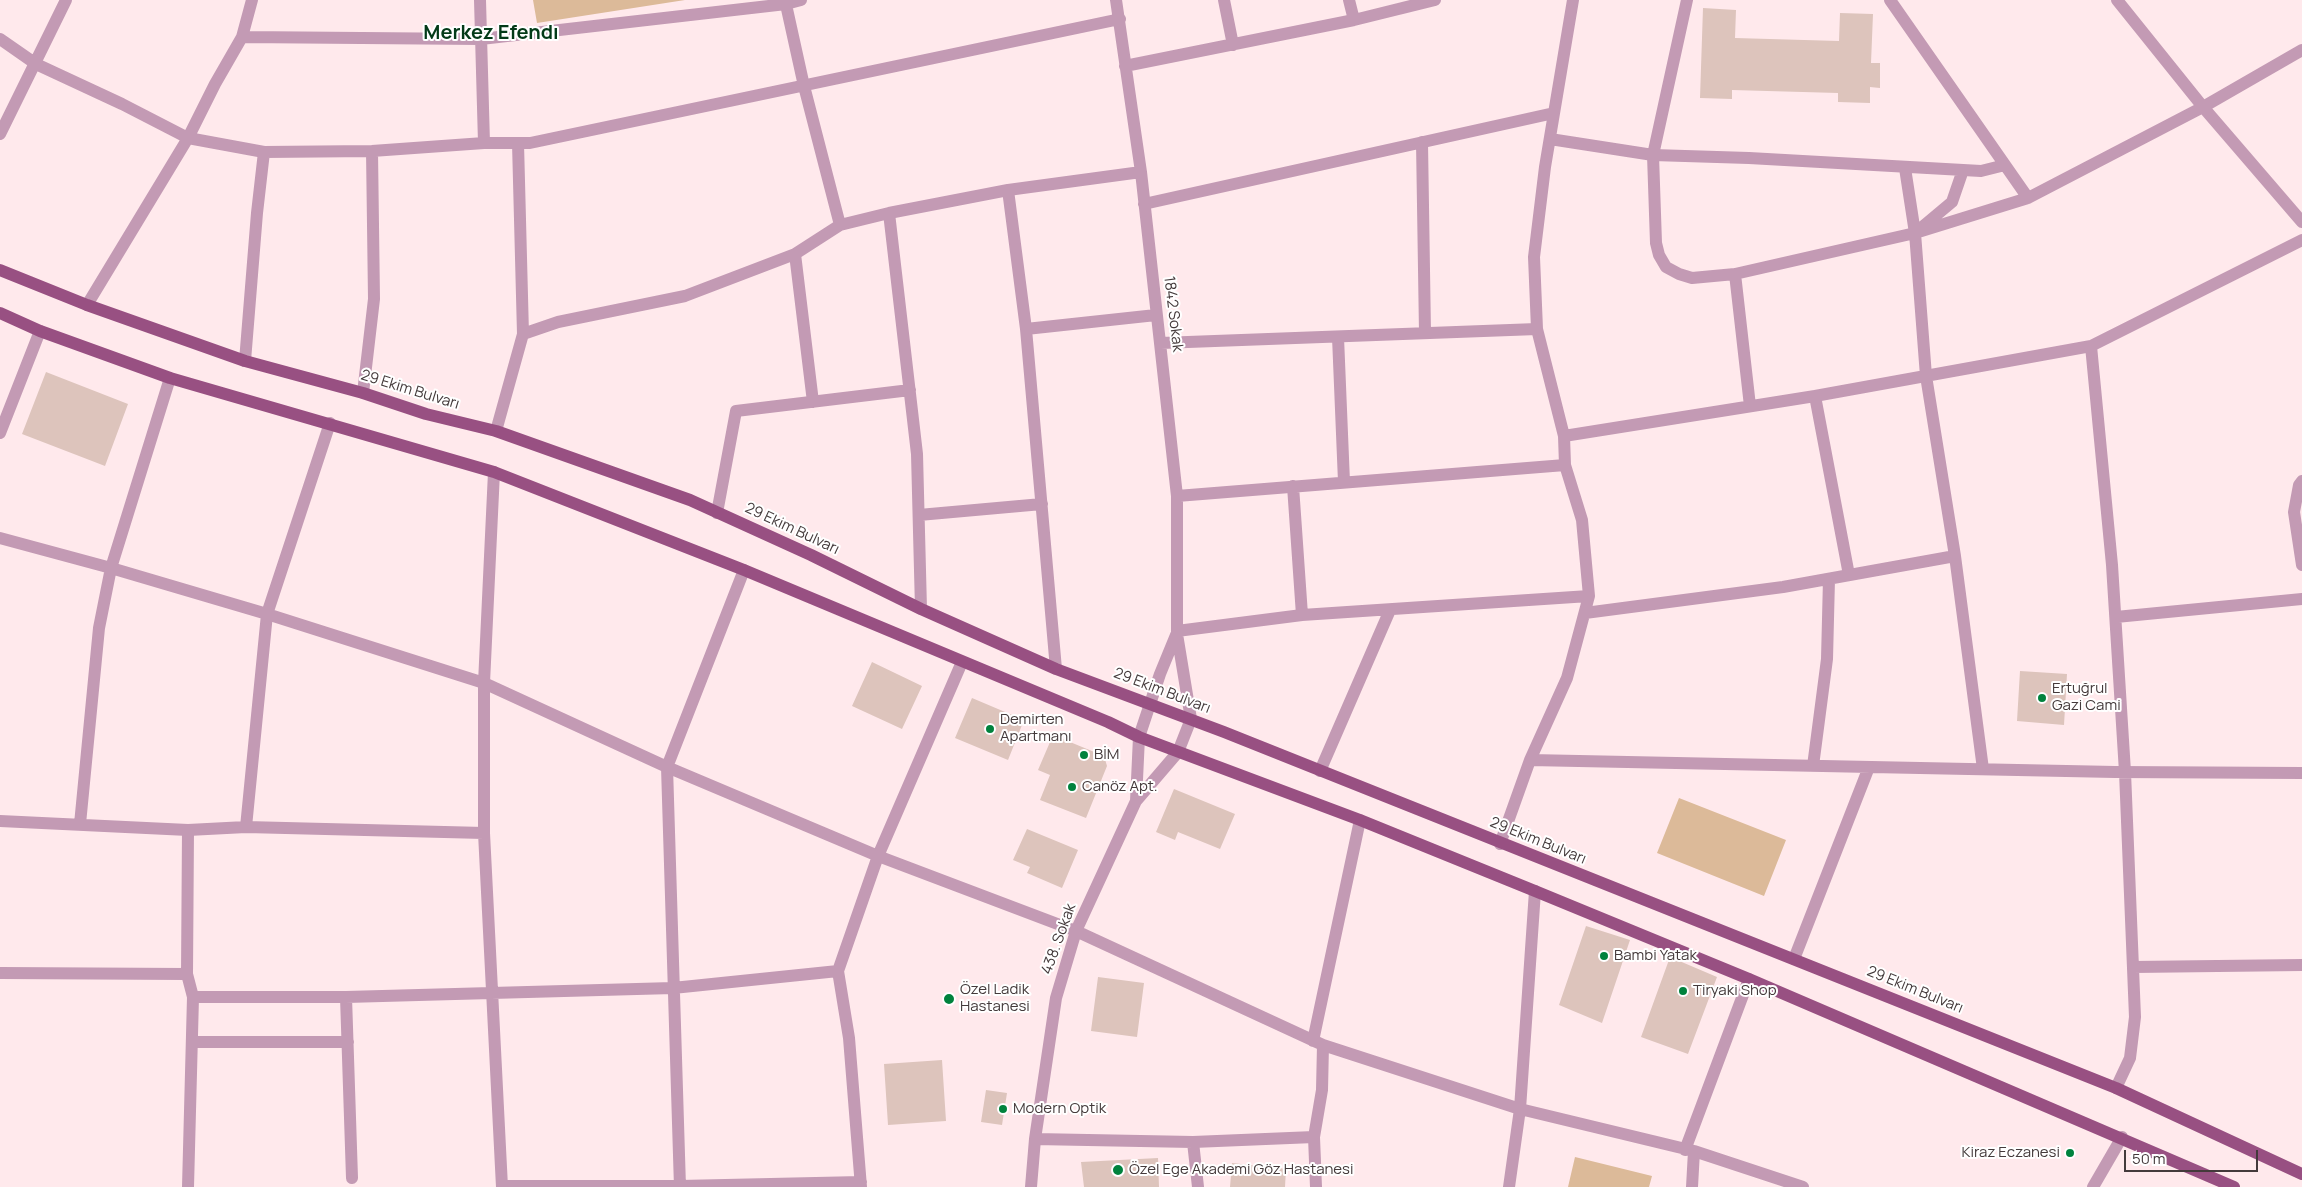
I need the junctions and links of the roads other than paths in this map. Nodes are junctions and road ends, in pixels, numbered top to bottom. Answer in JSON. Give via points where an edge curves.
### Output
{"nodes":[{"id":1,"x":66,"y":0,"type":"edge"},
{"id":2,"x":252,"y":0,"type":"edge"},
{"id":3,"x":480,"y":0,"type":"edge"},
{"id":4,"x":801,"y":0,"type":"edge"},
{"id":5,"x":1116,"y":0,"type":"edge"},
{"id":6,"x":1224,"y":0,"type":"edge"},
{"id":7,"x":1349,"y":0,"type":"edge"},
{"id":8,"x":1434,"y":0,"type":"edge"},
{"id":9,"x":1573,"y":0,"type":"edge"},
{"id":10,"x":1687,"y":0,"type":"edge"},
{"id":11,"x":1890,"y":0,"type":"edge"},
{"id":12,"x":2117,"y":0,"type":"edge"},
{"id":13,"x":786,"y":2,"type":"edge"},
{"id":14,"x":1120,"y":19,"type":"junction"},
{"id":15,"x":1354,"y":20,"type":"junction"},
{"id":16,"x":242,"y":37,"type":"junction"},
{"id":17,"x":0,"y":39,"type":"edge"},
{"id":18,"x":481,"y":39,"type":"junction"},
{"id":19,"x":1233,"y":44,"type":"junction"},
{"id":20,"x":2302,"y":50,"type":"edge"},
{"id":21,"x":36,"y":64,"type":"junction"},
{"id":22,"x":1125,"y":66,"type":"junction"},
{"id":23,"x":804,"y":86,"type":"junction"},
{"id":24,"x":2203,"y":107,"type":"junction"},
{"id":25,"x":1554,"y":113,"type":"junction"},
{"id":26,"x":0,"y":134,"type":"edge"},
{"id":27,"x":188,"y":138,"type":"junction"},
{"id":28,"x":1550,"y":139,"type":"junction"},
{"id":29,"x":1422,"y":142,"type":"junction"},
{"id":30,"x":484,"y":143,"type":"junction"},
{"id":31,"x":518,"y":143,"type":"junction"},
{"id":32,"x":372,"y":151,"type":"junction"},
{"id":33,"x":264,"y":152,"type":"junction"},
{"id":34,"x":1653,"y":155,"type":"junction"},
{"id":35,"x":2005,"y":165,"type":"junction"},
{"id":36,"x":1905,"y":168,"type":"junction"},
{"id":37,"x":1963,"y":170,"type":"junction"},
{"id":38,"x":1142,"y":172,"type":"junction"},
{"id":39,"x":1008,"y":190,"type":"junction"},
{"id":40,"x":2028,"y":198,"type":"junction"},
{"id":41,"x":1144,"y":204,"type":"junction"},
{"id":42,"x":889,"y":213,"type":"junction"},
{"id":43,"x":2302,"y":222,"type":"edge"},
{"id":44,"x":840,"y":225,"type":"junction"},
{"id":45,"x":1915,"y":233,"type":"junction"},
{"id":46,"x":2302,"y":240,"type":"edge"},
{"id":47,"x":795,"y":254,"type":"junction"},
{"id":48,"x":0,"y":270,"type":"edge"},
{"id":49,"x":1735,"y":274,"type":"junction"},
{"id":50,"x":87,"y":305,"type":"junction"},
{"id":51,"x":0,"y":313,"type":"edge"},
{"id":52,"x":1156,"y":315,"type":"junction"},
{"id":53,"x":1026,"y":328,"type":"junction"},
{"id":54,"x":1537,"y":329,"type":"junction"},
{"id":55,"x":40,"y":331,"type":"junction"},
{"id":56,"x":1425,"y":333,"type":"junction"},
{"id":57,"x":523,"y":334,"type":"junction"},
{"id":58,"x":1338,"y":336,"type":"junction"},
{"id":59,"x":1161,"y":343,"type":"junction"},
{"id":60,"x":2091,"y":346,"type":"junction"},
{"id":61,"x":245,"y":361,"type":"junction"},
{"id":62,"x":1926,"y":376,"type":"junction"},
{"id":63,"x":170,"y":378,"type":"junction"},
{"id":64,"x":910,"y":390,"type":"junction"},
{"id":65,"x":363,"y":393,"type":"junction"},
{"id":66,"x":1815,"y":396,"type":"junction"},
{"id":67,"x":813,"y":402,"type":"junction"},
{"id":68,"x":1750,"y":406,"type":"junction"},
{"id":69,"x":330,"y":423,"type":"junction"},
{"id":70,"x":496,"y":431,"type":"junction"},
{"id":71,"x":0,"y":433,"type":"edge"},
{"id":72,"x":1564,"y":436,"type":"junction"},
{"id":73,"x":1565,"y":465,"type":"junction"},
{"id":74,"x":494,"y":472,"type":"junction"},
{"id":75,"x":1344,"y":482,"type":"junction"},
{"id":76,"x":2302,"y":482,"type":"edge"},
{"id":77,"x":1293,"y":486,"type":"junction"},
{"id":78,"x":1177,"y":496,"type":"junction"},
{"id":79,"x":1042,"y":504,"type":"junction"},
{"id":80,"x":717,"y":513,"type":"junction"},
{"id":81,"x":919,"y":515,"type":"junction"},
{"id":82,"x":0,"y":538,"type":"edge"},
{"id":83,"x":1955,"y":556,"type":"junction"},
{"id":84,"x":2302,"y":565,"type":"edge"},
{"id":85,"x":111,"y":568,"type":"junction"},
{"id":86,"x":744,"y":570,"type":"junction"},
{"id":87,"x":1849,"y":575,"type":"junction"},
{"id":88,"x":1829,"y":579,"type":"junction"},
{"id":89,"x":1589,"y":596,"type":"junction"},
{"id":90,"x":2302,"y":599,"type":"edge"},
{"id":91,"x":921,"y":609,"type":"junction"},
{"id":92,"x":1390,"y":610,"type":"junction"},
{"id":93,"x":1585,"y":613,"type":"junction"},
{"id":94,"x":267,"y":614,"type":"junction"},
{"id":95,"x":1302,"y":615,"type":"junction"},
{"id":96,"x":2116,"y":617,"type":"junction"},
{"id":97,"x":1177,"y":633,"type":"junction"},
{"id":98,"x":962,"y":662,"type":"junction"},
{"id":99,"x":1056,"y":669,"type":"junction"},
{"id":100,"x":484,"y":683,"type":"junction"},
{"id":101,"x":1150,"y":704,"type":"junction"},
{"id":102,"x":1191,"y":719,"type":"junction"},
{"id":103,"x":1138,"y":737,"type":"junction"},
{"id":104,"x":1178,"y":752,"type":"junction"},
{"id":105,"x":1530,"y":760,"type":"junction"},
{"id":106,"x":1813,"y":766,"type":"junction"},
{"id":107,"x":667,"y":767,"type":"junction"},
{"id":108,"x":1869,"y":767,"type":"junction"},
{"id":109,"x":1983,"y":769,"type":"junction"},
{"id":110,"x":1320,"y":771,"type":"junction"},
{"id":111,"x":2126,"y":772,"type":"junction"},
{"id":112,"x":2302,"y":773,"type":"edge"},
{"id":113,"x":1136,"y":801,"type":"junction"},
{"id":114,"x":1360,"y":820,"type":"junction"},
{"id":115,"x":0,"y":821,"type":"edge"},
{"id":116,"x":80,"y":824,"type":"junction"},
{"id":117,"x":246,"y":827,"type":"junction"},
{"id":118,"x":188,"y":830,"type":"junction"},
{"id":119,"x":484,"y":833,"type":"junction"},
{"id":120,"x":1500,"y":844,"type":"junction"},
{"id":121,"x":878,"y":856,"type":"junction"},
{"id":122,"x":1535,"y":891,"type":"junction"},
{"id":123,"x":1076,"y":931,"type":"junction"},
{"id":124,"x":1794,"y":959,"type":"junction"},
{"id":125,"x":2302,"y":965,"type":"edge"},
{"id":126,"x":2133,"y":967,"type":"junction"},
{"id":127,"x":838,"y":971,"type":"junction"},
{"id":128,"x":0,"y":973,"type":"edge"},
{"id":129,"x":187,"y":974,"type":"junction"},
{"id":130,"x":1749,"y":979,"type":"junction"},
{"id":131,"x":673,"y":988,"type":"junction"},
{"id":132,"x":492,"y":993,"type":"junction"},
{"id":133,"x":194,"y":997,"type":"junction"},
{"id":134,"x":346,"y":997,"type":"junction"},
{"id":135,"x":192,"y":1042,"type":"junction"},
{"id":136,"x":348,"y":1042,"type":"junction"},
{"id":137,"x":1318,"y":1043,"type":"junction"},
{"id":138,"x":2116,"y":1088,"type":"junction"},
{"id":139,"x":1520,"y":1109,"type":"junction"},
{"id":140,"x":1314,"y":1137,"type":"junction"},
{"id":141,"x":2122,"y":1137,"type":"junction"},
{"id":142,"x":1035,"y":1139,"type":"junction"},
{"id":143,"x":1193,"y":1142,"type":"junction"},
{"id":144,"x":1689,"y":1151,"type":"junction"},
{"id":145,"x":2302,"y":1174,"type":"edge"},
{"id":146,"x":352,"y":1178,"type":"dead end"},
{"id":147,"x":861,"y":1185,"type":"edge"},
{"id":148,"x":680,"y":1186,"type":"edge"},
{"id":149,"x":188,"y":1187,"type":"edge"},
{"id":150,"x":502,"y":1187,"type":"edge"},
{"id":151,"x":1031,"y":1187,"type":"edge"},
{"id":152,"x":1198,"y":1187,"type":"edge"},
{"id":153,"x":1316,"y":1187,"type":"edge"},
{"id":154,"x":1509,"y":1187,"type":"edge"},
{"id":155,"x":1692,"y":1187,"type":"edge"},
{"id":156,"x":1803,"y":1187,"type":"edge"},
{"id":157,"x":2093,"y":1187,"type":"edge"},
{"id":158,"x":2234,"y":1187,"type":"edge"}],
"edges":[{"from":1,"to":21,"type":"street"},
{"from":2,"to":16,"type":"street"},
{"from":3,"to":18,"type":"street"},
{"from":4,"to":13,"type":"street"},
{"from":5,"to":14,"type":"street","name":"1842 Sokak"},
{"from":6,"to":19,"type":"street"},
{"from":7,"to":15,"type":"street"},
{"from":8,"to":15,"type":"street"},
{"from":9,"to":25,"type":"street"},
{"from":10,"to":34,"type":"street"},
{"from":11,"to":35,"type":"street"},
{"from":12,"to":24,"type":"street"},
{"from":13,"to":18,"type":"street"},
{"from":13,"to":23,"type":"street"},
{"from":14,"to":22,"type":"street","name":"1842 Sokak"},
{"from":14,"to":23,"type":"street"},
{"from":15,"to":19,"type":"street"},
{"from":16,"to":18,"type":"street"},
{"from":16,"to":27,"type":"street"},
{"from":17,"to":21,"type":"street"},
{"from":18,"to":30,"type":"street"},
{"from":19,"to":22,"type":"street"},
{"from":20,"to":24,"type":"street"},
{"from":21,"to":26,"type":"street"},
{"from":21,"to":27,"type":"street"},
{"from":22,"to":38,"type":"street","name":"1842 Sokak"},
{"from":23,"to":31,"type":"street"},
{"from":23,"to":44,"type":"street"},
{"from":24,"to":40,"type":"street"},
{"from":24,"to":43,"type":"street"},
{"from":25,"to":28,"type":"street"},
{"from":25,"to":29,"type":"street"},
{"from":27,"to":33,"type":"street"},
{"from":27,"to":50,"type":"street"},
{"from":28,"to":34,"type":"street"},
{"from":28,"to":54,"type":"street","via":[[1534,257]]},
{"from":29,"to":41,"type":"street"},
{"from":29,"to":56,"type":"street"},
{"from":30,"to":31,"type":"street"},
{"from":30,"to":32,"type":"street"},
{"from":31,"to":57,"type":"street"},
{"from":32,"to":33,"type":"street"},
{"from":32,"to":65,"type":"street","via":[[374,299]]},
{"from":33,"to":61,"type":"street"},
{"from":34,"to":36,"type":"street"},
{"from":34,"to":49,"type":"street","via":[[1656,243],[1666,267],[1692,278]]},
{"from":35,"to":37,"type":"street","via":[[1981,171]]},
{"from":35,"to":40,"type":"street"},
{"from":36,"to":37,"type":"street"},
{"from":36,"to":45,"type":"street"},
{"from":37,"to":45,"type":"street","via":[[1952,202]]},
{"from":38,"to":39,"type":"street"},
{"from":38,"to":41,"type":"street","name":"1842 Sokak"},
{"from":39,"to":42,"type":"street"},
{"from":39,"to":53,"type":"street"},
{"from":40,"to":45,"type":"street"},
{"from":41,"to":52,"type":"street","name":"1842 Sokak"},
{"from":42,"to":44,"type":"street"},
{"from":42,"to":64,"type":"street"},
{"from":44,"to":47,"type":"street"},
{"from":45,"to":49,"type":"street"},
{"from":45,"to":62,"type":"street"},
{"from":46,"to":60,"type":"street"},
{"from":47,"to":57,"type":"street","via":[[685,296],[558,322]]},
{"from":47,"to":67,"type":"street"},
{"from":48,"to":50,"type":"main road","name":"29 Ekim Bulvarı"},
{"from":49,"to":68,"type":"street"},
{"from":50,"to":61,"type":"main road","name":"29 Ekim Bulvarı"},
{"from":51,"to":55,"type":"main road"},
{"from":52,"to":53,"type":"street"},
{"from":52,"to":59,"type":"street","name":"1842 Sokak"},
{"from":53,"to":79,"type":"street"},
{"from":54,"to":56,"type":"street"},
{"from":54,"to":72,"type":"street"},
{"from":55,"to":63,"type":"main road"},
{"from":55,"to":71,"type":"street"},
{"from":56,"to":58,"type":"street"},
{"from":57,"to":70,"type":"street"},
{"from":58,"to":59,"type":"street"},
{"from":58,"to":75,"type":"street"},
{"from":59,"to":78,"type":"street","name":"1842 Sokak"},
{"from":60,"to":62,"type":"street"},
{"from":60,"to":96,"type":"street"},
{"from":61,"to":65,"type":"main road","name":"29 Ekim Bulvarı"},
{"from":62,"to":66,"type":"street"},
{"from":62,"to":83,"type":"street"},
{"from":63,"to":69,"type":"main road"},
{"from":63,"to":85,"type":"street"},
{"from":64,"to":67,"type":"street"},
{"from":64,"to":81,"type":"street"},
{"from":65,"to":70,"type":"main road","name":"29 Ekim Bulvarı","via":[[426,414]]},
{"from":66,"to":68,"type":"street"},
{"from":66,"to":87,"type":"street"},
{"from":67,"to":80,"type":"street","via":[[736,411]]},
{"from":68,"to":72,"type":"street"},
{"from":69,"to":74,"type":"main road"},
{"from":69,"to":94,"type":"street"},
{"from":70,"to":80,"type":"main road","name":"29 Ekim Bulvarı","via":[[690,500]]},
{"from":72,"to":73,"type":"street"},
{"from":73,"to":75,"type":"street"},
{"from":73,"to":89,"type":"street","via":[[1582,520]]},
{"from":74,"to":86,"type":"main road"},
{"from":74,"to":100,"type":"street"},
{"from":75,"to":77,"type":"street"},
{"from":76,"to":84,"type":"street","via":[[2294,512]]},
{"from":77,"to":78,"type":"street"},
{"from":77,"to":95,"type":"street"},
{"from":78,"to":97,"type":"street","name":"1842 Sokak"},
{"from":79,"to":81,"type":"street"},
{"from":79,"to":99,"type":"street"},
{"from":80,"to":91,"type":"main road","name":"29 Ekim Bulvarı"},
{"from":81,"to":91,"type":"street"},
{"from":82,"to":85,"type":"street"},
{"from":83,"to":87,"type":"street"},
{"from":83,"to":109,"type":"street"},
{"from":85,"to":94,"type":"street"},
{"from":85,"to":116,"type":"street","via":[[99,628]]},
{"from":86,"to":98,"type":"main road"},
{"from":86,"to":107,"type":"street"},
{"from":87,"to":88,"type":"street"},
{"from":88,"to":93,"type":"street"},
{"from":88,"to":106,"type":"street","via":[[1826,659]]},
{"from":89,"to":92,"type":"street"},
{"from":89,"to":93,"type":"street"},
{"from":90,"to":96,"type":"street"},
{"from":91,"to":99,"type":"main road","name":"29 Ekim Bulvarı"},
{"from":92,"to":95,"type":"street"},
{"from":92,"to":110,"type":"street"},
{"from":93,"to":105,"type":"street","via":[[1567,678]]},
{"from":94,"to":100,"type":"street"},
{"from":94,"to":117,"type":"street"},
{"from":95,"to":97,"type":"street"},
{"from":96,"to":111,"type":"street"},
{"from":97,"to":101,"type":"street"},
{"from":97,"to":102,"type":"street"},
{"from":98,"to":103,"type":"main road"},
{"from":98,"to":121,"type":"street"},
{"from":99,"to":101,"type":"main road","name":"29 Ekim Bulvarı"},
{"from":100,"to":107,"type":"street"},
{"from":100,"to":119,"type":"street"},
{"from":101,"to":102,"type":"main road","name":"29 Ekim Bulvarı"},
{"from":101,"to":103,"type":"street"},
{"from":102,"to":104,"type":"street"},
{"from":102,"to":110,"type":"main road","name":"29 Ekim Bulvarı"},
{"from":103,"to":104,"type":"main road"},
{"from":103,"to":113,"type":"street"},
{"from":104,"to":113,"type":"street"},
{"from":104,"to":114,"type":"main road"},
{"from":105,"to":106,"type":"street"},
{"from":105,"to":120,"type":"street"},
{"from":106,"to":108,"type":"street"},
{"from":107,"to":121,"type":"street"},
{"from":107,"to":131,"type":"street"},
{"from":108,"to":109,"type":"street"},
{"from":108,"to":124,"type":"street"},
{"from":109,"to":111,"type":"street"},
{"from":110,"to":120,"type":"main road","name":"29 Ekim Bulvarı"},
{"from":111,"to":112,"type":"street"},
{"from":111,"to":126,"type":"street"},
{"from":113,"to":123,"type":"street","name":"438. Sokak"},
{"from":114,"to":122,"type":"main road"},
{"from":114,"to":137,"type":"street"},
{"from":115,"to":116,"type":"street"},
{"from":116,"to":118,"type":"street"},
{"from":117,"to":118,"type":"street"},
{"from":117,"to":119,"type":"street"},
{"from":118,"to":129,"type":"street"},
{"from":119,"to":132,"type":"street"},
{"from":120,"to":124,"type":"main road","name":"29 Ekim Bulvarı"},
{"from":121,"to":123,"type":"street"},
{"from":121,"to":127,"type":"street"},
{"from":122,"to":130,"type":"main road"},
{"from":122,"to":139,"type":"street"},
{"from":123,"to":137,"type":"street"},
{"from":123,"to":142,"type":"street","name":"438. Sokak","via":[[1056,998]]},
{"from":124,"to":138,"type":"main road","name":"29 Ekim Bulvarı"},
{"from":125,"to":126,"type":"street"},
{"from":126,"to":138,"type":"street","via":[[2135,1017],[2130,1058]]},
{"from":127,"to":131,"type":"street"},
{"from":127,"to":147,"type":"street","via":[[849,1038]]},
{"from":128,"to":129,"type":"street"},
{"from":129,"to":133,"type":"street"},
{"from":130,"to":141,"type":"main road"},
{"from":130,"to":144,"type":"street"},
{"from":131,"to":132,"type":"street"},
{"from":131,"to":148,"type":"street"},
{"from":132,"to":134,"type":"street"},
{"from":132,"to":150,"type":"street"},
{"from":133,"to":134,"type":"street"},
{"from":133,"to":135,"type":"street"},
{"from":134,"to":136,"type":"street"},
{"from":135,"to":136,"type":"street"},
{"from":135,"to":149,"type":"street"},
{"from":136,"to":146,"type":"street"},
{"from":137,"to":139,"type":"street"},
{"from":137,"to":140,"type":"street","via":[[1322,1090]]},
{"from":138,"to":145,"type":"main road","name":"29 Ekim Bulvarı"},
{"from":139,"to":144,"type":"street"},
{"from":139,"to":154,"type":"street"},
{"from":140,"to":143,"type":"street"},
{"from":140,"to":153,"type":"street"},
{"from":141,"to":157,"type":"street"},
{"from":141,"to":158,"type":"main road"},
{"from":142,"to":143,"type":"street"},
{"from":142,"to":151,"type":"street","name":"438. Sokak"},
{"from":143,"to":152,"type":"street"},
{"from":144,"to":155,"type":"street"},
{"from":144,"to":156,"type":"street"},
{"from":147,"to":148,"type":"street"},
{"from":148,"to":150,"type":"street"}]}
